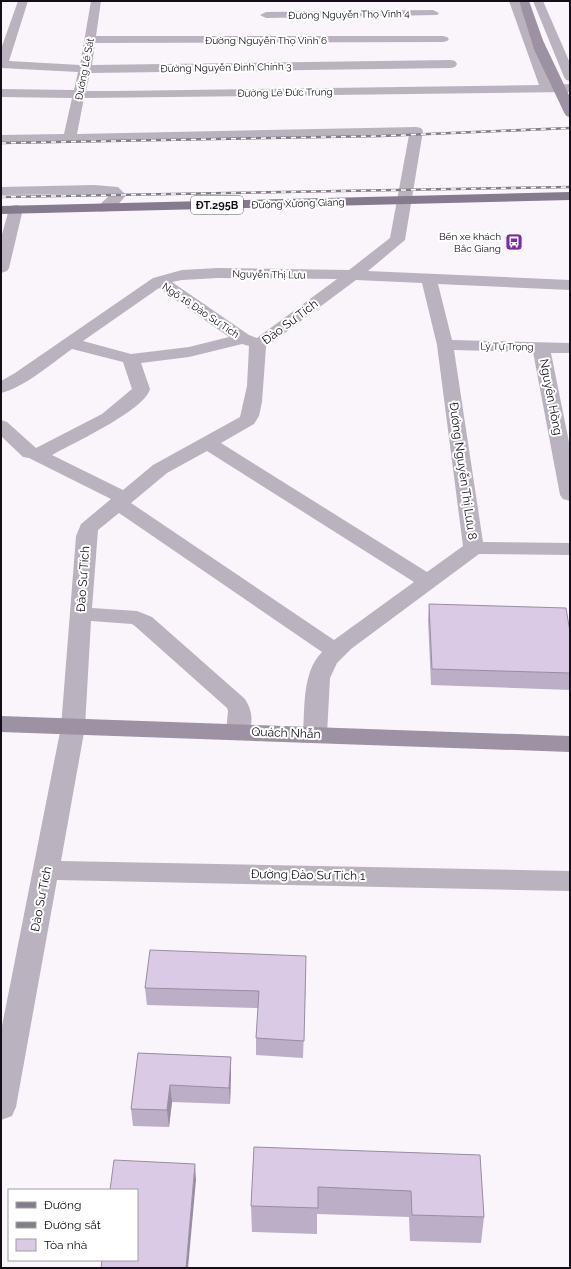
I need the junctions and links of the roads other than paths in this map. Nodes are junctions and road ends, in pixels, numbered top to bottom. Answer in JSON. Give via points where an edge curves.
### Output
{"nodes":[{"id":1,"x":23,"y":1,"type":"edge"},
{"id":2,"x":96,"y":1,"type":"edge"},
{"id":3,"x":264,"y":1,"type":"edge"},
{"id":4,"x":430,"y":1,"type":"edge"},
{"id":5,"x":514,"y":1,"type":"edge"},
{"id":6,"x":524,"y":1,"type":"edge"},
{"id":7,"x":538,"y":1,"type":"edge"},
{"id":8,"x":433,"y":13,"type":"junction"},
{"id":9,"x":266,"y":16,"type":"junction"},
{"id":10,"x":443,"y":39,"type":"junction"},
{"id":11,"x":90,"y":40,"type":"junction"},
{"id":12,"x":267,"y":40,"type":"junction"},
{"id":13,"x":1,"y":64,"type":"edge"},
{"id":14,"x":451,"y":64,"type":"junction"},
{"id":15,"x":265,"y":66,"type":"junction"},
{"id":16,"x":85,"y":69,"type":"junction"},
{"id":17,"x":570,"y":77,"type":"edge"},
{"id":18,"x":458,"y":88,"type":"junction"},
{"id":19,"x":546,"y":88,"type":"junction"},
{"id":20,"x":570,"y":88,"type":"edge"},
{"id":21,"x":266,"y":92,"type":"junction"},
{"id":22,"x":1,"y":93,"type":"edge"},
{"id":23,"x":78,"y":94,"type":"junction"},
{"id":24,"x":570,"y":111,"type":"edge"},
{"id":25,"x":70,"y":137,"type":"junction"},
{"id":26,"x":1,"y":139,"type":"edge"},
{"id":27,"x":1,"y":191,"type":"edge"},
{"id":28,"x":570,"y":196,"type":"edge"},
{"id":29,"x":404,"y":200,"type":"junction"},
{"id":30,"x":104,"y":208,"type":"junction"},
{"id":31,"x":8,"y":210,"type":"edge"},
{"id":32,"x":1,"y":268,"type":"edge"},
{"id":33,"x":354,"y":275,"type":"junction"},
{"id":34,"x":430,"y":279,"type":"junction"},
{"id":35,"x":159,"y":281,"type":"junction"},
{"id":36,"x":570,"y":284,"type":"edge"},
{"id":37,"x":251,"y":342,"type":"junction"},
{"id":38,"x":69,"y":343,"type":"junction"},
{"id":39,"x":445,"y":345,"type":"junction"},
{"id":40,"x":541,"y":347,"type":"junction"},
{"id":41,"x":570,"y":348,"type":"edge"},
{"id":42,"x":131,"y":359,"type":"junction"},
{"id":43,"x":1,"y":388,"type":"edge"},
{"id":44,"x":1,"y":426,"type":"edge"},
{"id":45,"x":208,"y":443,"type":"junction"},
{"id":46,"x":35,"y":454,"type":"junction"},
{"id":47,"x":570,"y":495,"type":"edge"},
{"id":48,"x":121,"y":500,"type":"junction"},
{"id":49,"x":474,"y":548,"type":"junction"},
{"id":50,"x":570,"y":549,"type":"edge"},
{"id":51,"x":428,"y":582,"type":"junction"},
{"id":52,"x":81,"y":614,"type":"junction"},
{"id":53,"x":336,"y":652,"type":"junction"},
{"id":54,"x":1,"y":724,"type":"edge"},
{"id":55,"x":73,"y":726,"type":"junction"},
{"id":56,"x":238,"y":732,"type":"junction"},
{"id":57,"x":315,"y":734,"type":"junction"},
{"id":58,"x":570,"y":744,"type":"edge"},
{"id":59,"x":46,"y":870,"type":"junction"},
{"id":60,"x":570,"y":881,"type":"edge"},
{"id":61,"x":1,"y":1107,"type":"edge"}],
"edges":[{"from":1,"to":13,"type":"street"},
{"from":2,"to":11,"type":"street","name":"Đường Lê Sát"},
{"from":3,"to":9,"type":"street"},
{"from":4,"to":8,"type":"street"},
{"from":5,"to":19,"type":"street"},
{"from":6,"to":24,"type":"main road","bridge":true,"via":[[539,46]]},
{"from":7,"to":17,"type":"street"},
{"from":8,"to":9,"type":"street","name":"Đường Nguyễn Thọ Vinh 4"},
{"from":8,"to":10,"type":"street"},
{"from":9,"to":12,"type":"street"},
{"from":10,"to":12,"type":"street","name":"Đường Nguyễn Thọ Vinh 6"},
{"from":10,"to":14,"type":"street"},
{"from":11,"to":12,"type":"street","name":"Đường Nguyễn Thọ Vinh 6"},
{"from":11,"to":16,"type":"street","name":"Đường Lê Sát"},
{"from":12,"to":15,"type":"street"},
{"from":13,"to":16,"type":"street","name":"Đường Nguyễn Đình Chính 3"},
{"from":14,"to":15,"type":"street","name":"Đường Nguyễn Đình Chính 3"},
{"from":14,"to":18,"type":"street"},
{"from":15,"to":16,"type":"street","name":"Đường Nguyễn Đình Chính 3"},
{"from":15,"to":21,"type":"street"},
{"from":16,"to":23,"type":"street","name":"Đường Lê Sát"},
{"from":18,"to":19,"type":"street","name":"Đường Lê Đức Trung"},
{"from":18,"to":21,"type":"street","name":"Đường Lê Đức Trung"},
{"from":19,"to":20,"type":"street","name":"Đường Lê Đức Trung"},
{"from":21,"to":23,"type":"street","name":"Đường Lê Đức Trung"},
{"from":22,"to":23,"type":"street","name":"Đường Lê Đức Trung"},
{"from":23,"to":25,"type":"street","name":"Đường Lê Sát"},
{"from":25,"to":26,"type":"street"},
{"from":25,"to":29,"type":"street","name":"Đào Sư Tích","via":[[416,131]]},
{"from":27,"to":30,"type":"street","via":[[113,190],[119,195]]},
{"from":28,"to":29,"type":"main road","name":"Đường Xương Giang","number":"ĐT.295B"},
{"from":29,"to":30,"type":"main road","name":"Đường Xương Giang","number":"ĐT.295B"},
{"from":29,"to":33,"type":"street","name":"Đào Sư Tích","via":[[397,240]]},
{"from":30,"to":31,"type":"main road","name":"Đường Xương Giang","number":"ĐT.295B"},
{"from":31,"to":32,"type":"street"},
{"from":33,"to":34,"type":"street","name":"Nguyễn Thị Lưu"},
{"from":33,"to":35,"type":"street","name":"Nguyễn Thị Lưu","via":[[218,273],[182,275]]},
{"from":33,"to":37,"type":"street","name":"Đào Sư Tích"},
{"from":34,"to":36,"type":"street","name":"Nguyễn Thị Lưu"},
{"from":34,"to":39,"type":"street","name":"Đường Nguyễn Thị Lưu 8"},
{"from":35,"to":37,"type":"street","name":"Ngõ 16 Đào Sư Tích"},
{"from":35,"to":38,"type":"street","name":"Nguyễn Thị Lưu"},
{"from":37,"to":42,"type":"street"},
{"from":37,"to":45,"type":"street","name":"Đào Sư Tích","via":[[257,348],[257,366],[250,416],[243,424]]},
{"from":38,"to":42,"type":"street"},
{"from":38,"to":43,"type":"street","name":"Nguyễn Thị Lưu"},
{"from":39,"to":40,"type":"street","name":"Lý Tự Trọng"},
{"from":39,"to":49,"type":"street","name":"Đường Nguyễn Thị Lưu 8"},
{"from":40,"to":41,"type":"street","name":"Lý Tự Trọng"},
{"from":40,"to":47,"type":"street","name":"Nguyên Hồng"},
{"from":42,"to":46,"type":"street","via":[[141,389],[135,398],[108,418]]},
{"from":44,"to":46,"type":"street","via":[[30,453]]},
{"from":45,"to":48,"type":"street","name":"Đào Sư Tích","via":[[160,469]]},
{"from":45,"to":51,"type":"street"},
{"from":46,"to":48,"type":"street"},
{"from":48,"to":52,"type":"street","name":"Đào Sư Tích","via":[[87,532]]},
{"from":48,"to":53,"type":"street"},
{"from":49,"to":50,"type":"street"},
{"from":49,"to":51,"type":"street","name":"Đường Nguyễn Thị Lưu 8"},
{"from":51,"to":53,"type":"street","name":"Đường Nguyễn Thị Lưu 8","via":[[343,644]]},
{"from":52,"to":55,"type":"street","name":"Đào Sư Tích"},
{"from":52,"to":56,"type":"street","via":[[137,618],[144,622],[237,704],[240,711]]},
{"from":53,"to":57,"type":"street","name":"Đường Nguyễn Thị Lưu 8","via":[[327,660],[320,678]]},
{"from":54,"to":55,"type":"main road","name":"Quách Nhẫn"},
{"from":55,"to":56,"type":"main road","name":"Quách Nhẫn"},
{"from":55,"to":59,"type":"street","name":"Đào Sư Tích"},
{"from":56,"to":57,"type":"main road","name":"Quách Nhẫn"},
{"from":57,"to":58,"type":"main road","name":"Quách Nhẫn"},
{"from":59,"to":60,"type":"street","name":"Đường Đào Sư Tích 1"},
{"from":59,"to":61,"type":"street","name":"Đào Sư Tích"}]}
